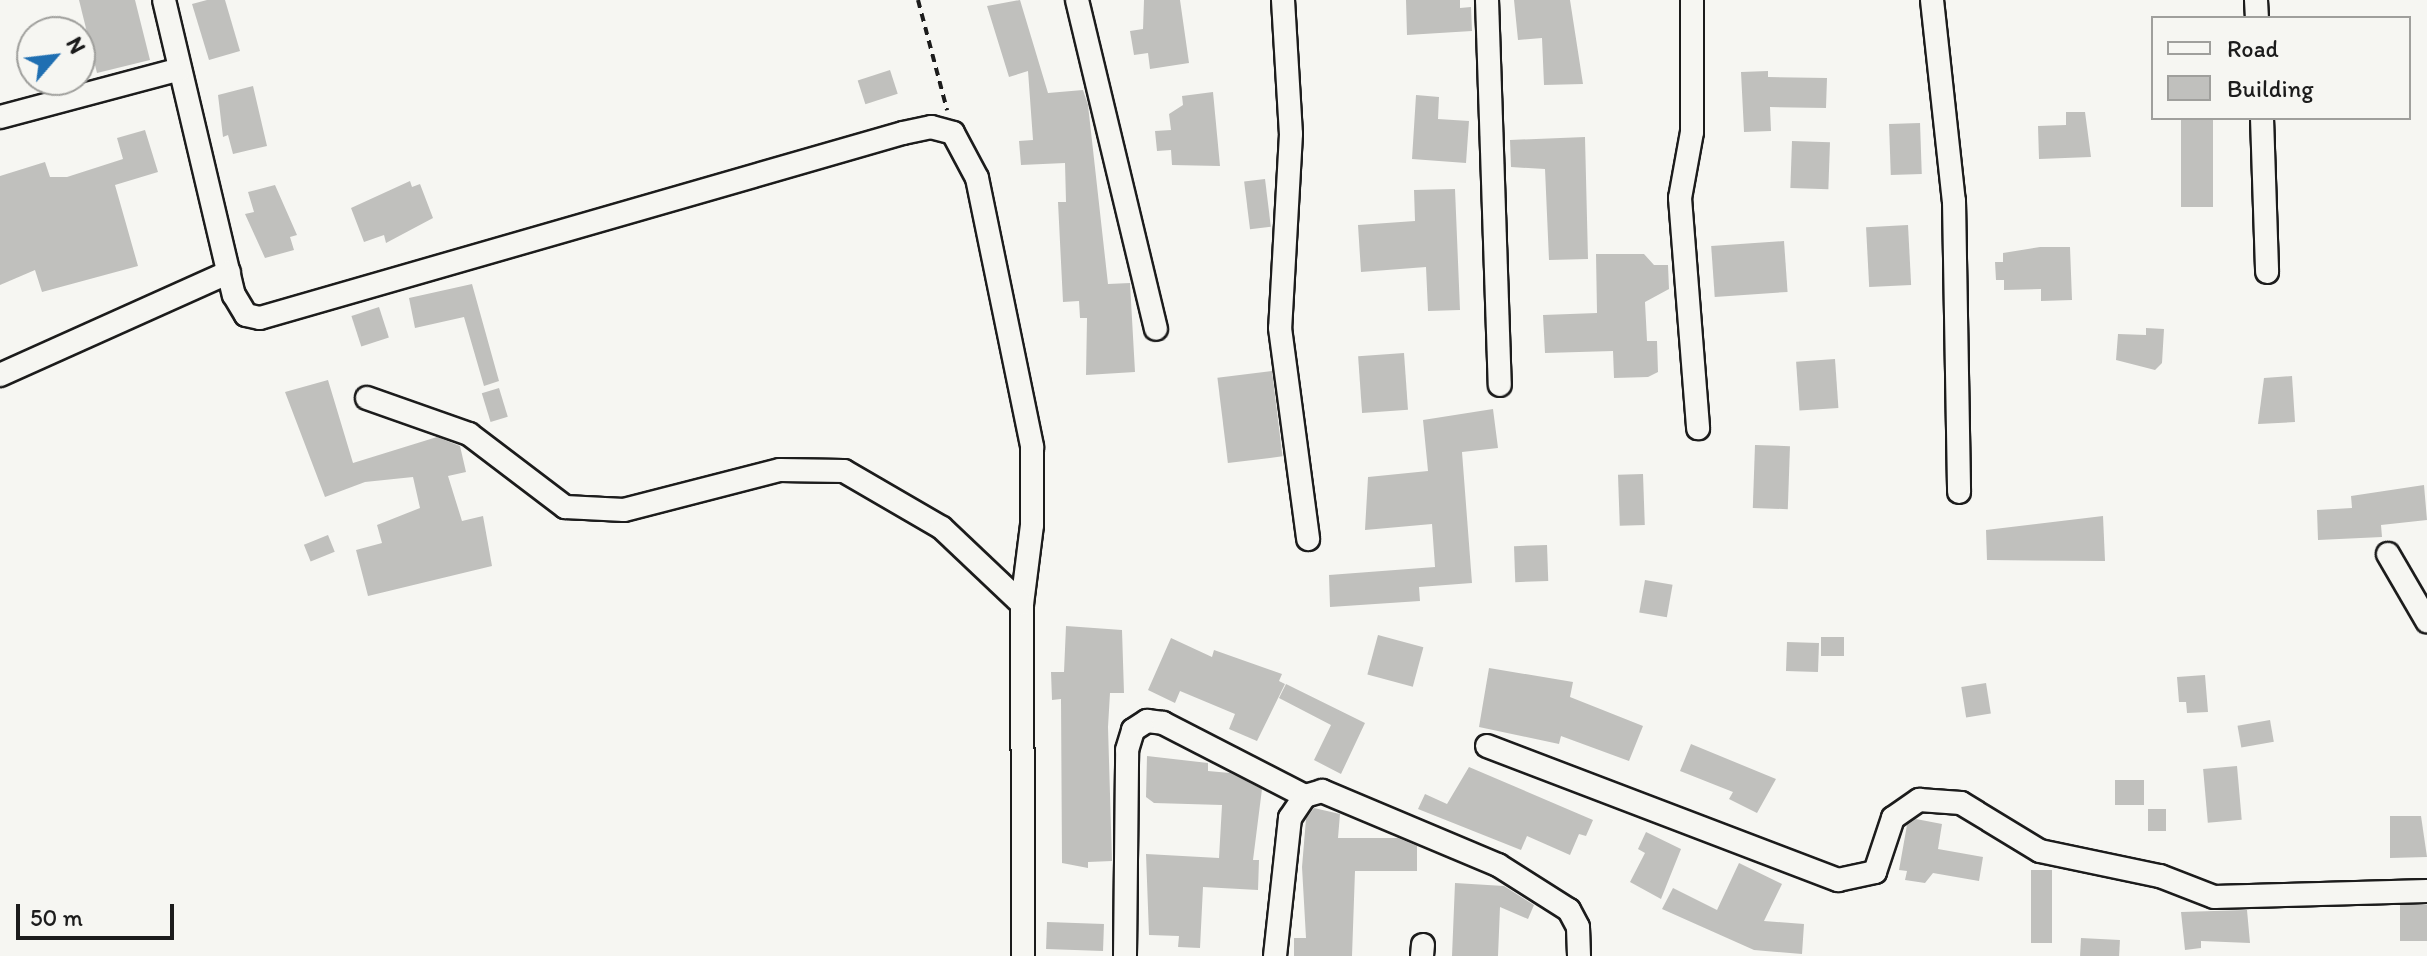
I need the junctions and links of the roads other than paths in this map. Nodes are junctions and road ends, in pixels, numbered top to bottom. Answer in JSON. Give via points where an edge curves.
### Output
{"nodes":[{"id":1,"x":164,"y":0,"type":"edge"},
{"id":2,"x":1077,"y":0,"type":"edge"},
{"id":3,"x":1283,"y":0,"type":"edge"},
{"id":4,"x":1487,"y":0,"type":"edge"},
{"id":5,"x":1692,"y":0,"type":"edge"},
{"id":6,"x":1932,"y":0,"type":"edge"},
{"id":7,"x":180,"y":69,"type":"junction"},
{"id":8,"x":0,"y":117,"type":"edge"},
{"id":9,"x":2262,"y":120,"type":"edge"},
{"id":10,"x":229,"y":272,"type":"junction"},
{"id":11,"x":2267,"y":272,"type":"dead end"},
{"id":12,"x":1156,"y":329,"type":"dead end"},
{"id":13,"x":0,"y":375,"type":"edge"},
{"id":14,"x":1500,"y":385,"type":"dead end"},
{"id":15,"x":367,"y":398,"type":"dead end"},
{"id":16,"x":1698,"y":428,"type":"dead end"},
{"id":17,"x":1959,"y":492,"type":"dead end"},
{"id":18,"x":1308,"y":539,"type":"dead end"},
{"id":19,"x":2388,"y":554,"type":"dead end"},
{"id":20,"x":1022,"y":604,"type":"junction"},
{"id":21,"x":2427,"y":621,"type":"edge"},
{"id":22,"x":1487,"y":746,"type":"dead end"},
{"id":23,"x":1305,"y":796,"type":"junction"},
{"id":24,"x":2427,"y":891,"type":"edge"},
{"id":25,"x":1023,"y":956,"type":"edge"},
{"id":26,"x":1125,"y":956,"type":"edge"},
{"id":27,"x":1275,"y":956,"type":"edge"},
{"id":28,"x":1579,"y":956,"type":"edge"}],
"edges":[{"from":1,"to":7,"type":"street"},
{"from":2,"to":12,"type":"street"},
{"from":3,"to":18,"type":"street","via":[[1291,134],[1280,328]]},
{"from":4,"to":14,"type":"street"},
{"from":5,"to":16,"type":"street","via":[[1692,132],[1680,198]]},
{"from":6,"to":17,"type":"street","via":[[1954,201]]},
{"from":7,"to":8,"type":"street"},
{"from":7,"to":10,"type":"street"},
{"from":9,"to":11,"type":"street"},
{"from":10,"to":13,"type":"street"},
{"from":10,"to":20,"type":"street","via":[[246,315],[260,318],[903,133],[931,127],[953,133],[977,178],[1032,447],[1032,525]]},
{"from":15,"to":20,"type":"street","via":[[469,434],[565,507],[624,510],[780,470],[844,471],[942,528]]},
{"from":19,"to":21,"type":"street"},
{"from":20,"to":25,"type":"street"},
{"from":22,"to":24,"type":"street","via":[[1838,880],[1875,872],[1893,818],[1919,800],[1961,803],[2040,851],[2145,872],[2214,897]]},
{"from":23,"to":26,"type":"street","via":[[1163,723],[1147,721],[1133,730],[1127,750]]},
{"from":23,"to":27,"type":"street","via":[[1290,818]]},
{"from":23,"to":28,"type":"street","via":[[1337,794],[1498,865],[1569,910],[1578,927]]}]}
